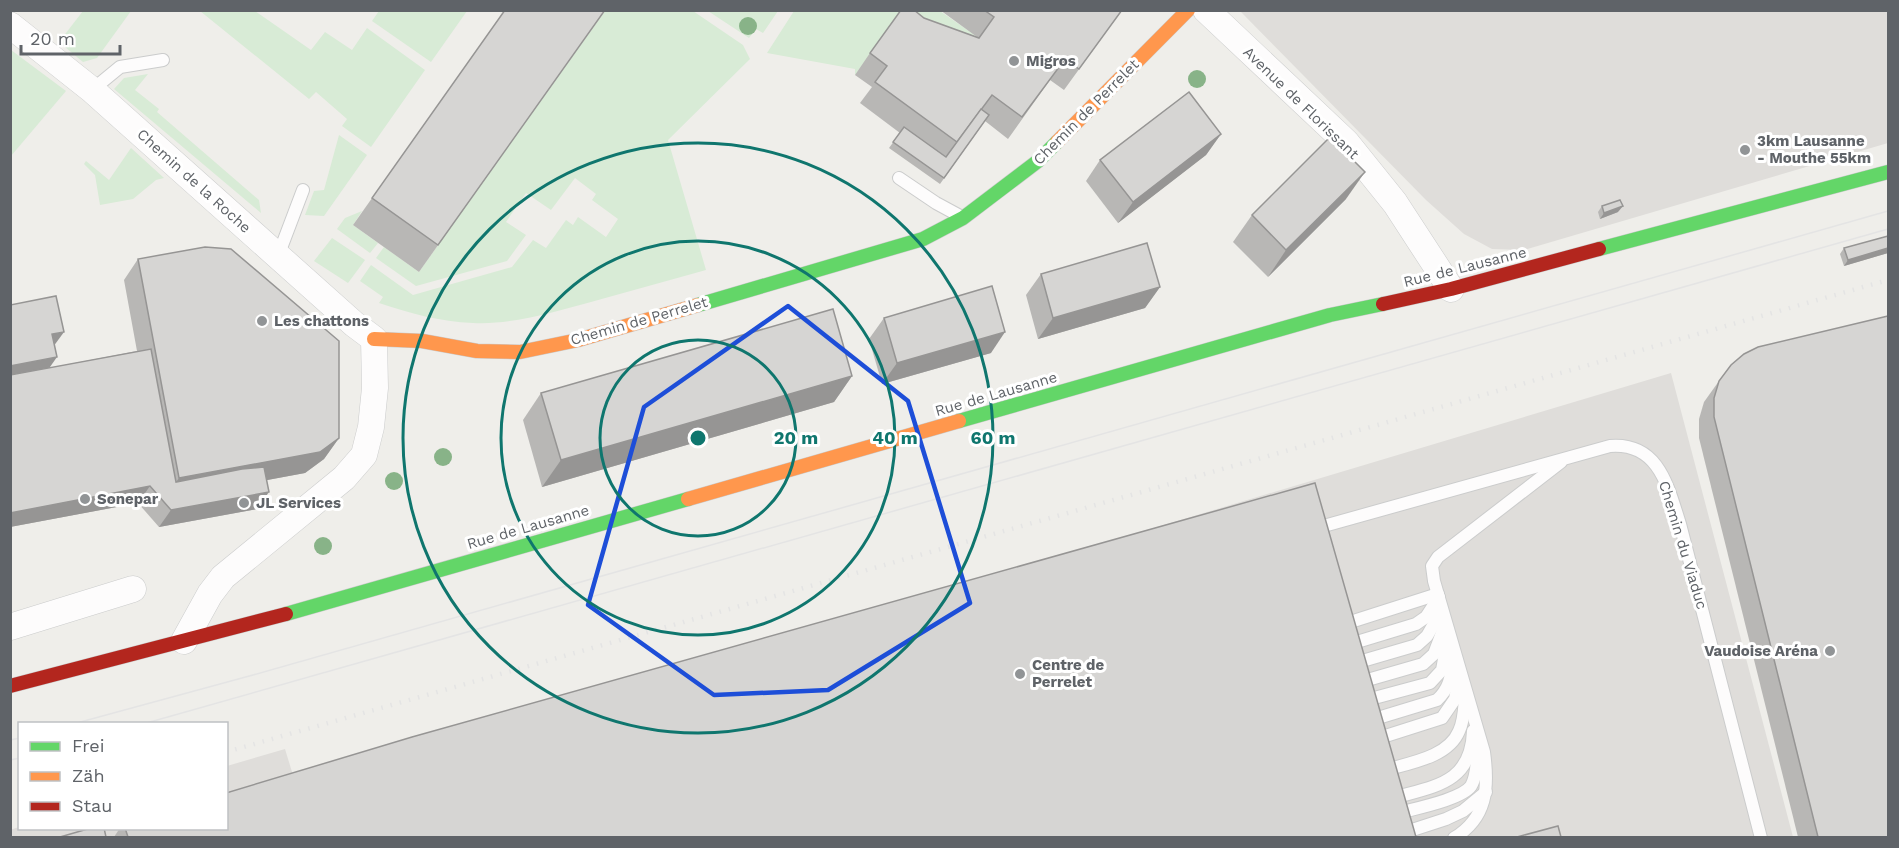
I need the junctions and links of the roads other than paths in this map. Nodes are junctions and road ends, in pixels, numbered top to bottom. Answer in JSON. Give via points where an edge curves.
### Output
{"nodes":[{"id":1,"x":1188,"y":10,"type":"edge"},
{"id":2,"x":1206,"y":10,"type":"edge"},
{"id":3,"x":10,"y":25,"type":"edge"},
{"id":4,"x":163,"y":60,"type":"dead end"},
{"id":5,"x":92,"y":90,"type":"junction"},
{"id":6,"x":1888,"y":172,"type":"edge"},
{"id":7,"x":899,"y":178,"type":"dead end"},
{"id":8,"x":303,"y":190,"type":"dead end"},
{"id":9,"x":963,"y":218,"type":"junction"},
{"id":10,"x":278,"y":256,"type":"junction"},
{"id":11,"x":1451,"y":289,"type":"junction"},
{"id":12,"x":374,"y":339,"type":"junction"},
{"id":13,"x":1566,"y":458,"type":"junction"},
{"id":14,"x":1312,"y":529,"type":"edge"},
{"id":15,"x":133,"y":589,"type":"dead end"},
{"id":16,"x":1438,"y":596,"type":"junction"},
{"id":17,"x":1446,"y":622,"type":"junction"},
{"id":18,"x":1340,"y":625,"type":"edge"},
{"id":19,"x":10,"y":627,"type":"edge"},
{"id":20,"x":184,"y":641,"type":"junction"},
{"id":21,"x":1346,"y":646,"type":"edge"},
{"id":22,"x":1454,"y":651,"type":"junction"},
{"id":23,"x":1351,"y":665,"type":"edge"},
{"id":24,"x":1460,"y":672,"type":"junction"},
{"id":25,"x":1356,"y":683,"type":"edge"},
{"id":26,"x":10,"y":686,"type":"edge"},
{"id":27,"x":1466,"y":692,"type":"junction"},
{"id":28,"x":1362,"y":702,"type":"edge"},
{"id":29,"x":1474,"y":718,"type":"junction"},
{"id":30,"x":1367,"y":722,"type":"edge"},
{"id":31,"x":1480,"y":739,"type":"junction"},
{"id":32,"x":1372,"y":740,"type":"edge"},
{"id":33,"x":1381,"y":771,"type":"edge"},
{"id":34,"x":1486,"y":792,"type":"junction"},
{"id":35,"x":1389,"y":799,"type":"edge"},
{"id":36,"x":1394,"y":815,"type":"edge"},
{"id":37,"x":1399,"y":834,"type":"edge"},
{"id":38,"x":1454,"y":837,"type":"edge"},
{"id":39,"x":1761,"y":837,"type":"edge"}],
"edges":[{"from":1,"to":9,"type":"main road","name":"Chemin de Perrelet","via":[[1038,161]]},
{"from":2,"to":11,"type":"street","name":"Avenue de Florissant","via":[[1346,142],[1395,203]]},
{"from":3,"to":5,"type":"street","name":"Chemin de la Roche"},
{"from":4,"to":5,"type":"lane","via":[[120,67]]},
{"from":5,"to":10,"type":"street","name":"Chemin de la Roche"},
{"from":6,"to":11,"type":"main road","name":"Rue de Lausanne"},
{"from":7,"to":9,"type":"lane"},
{"from":8,"to":10,"type":"lane"},
{"from":9,"to":12,"type":"main road","name":"Chemin de Perrelet","via":[[923,239],[578,340],[520,352]]},
{"from":10,"to":12,"type":"street","name":"Chemin de la Roche"},
{"from":11,"to":20,"type":"main road","name":"Rue de Lausanne","via":[[1330,315]]},
{"from":12,"to":20,"type":"street","via":[[375,388],[364,455],[344,478],[223,577]]},
{"from":13,"to":14,"type":"lane","name":"Chemin du Viaduc"},
{"from":13,"to":16,"type":"lane","via":[[1438,557],[1432,566]]},
{"from":13,"to":39,"type":"lane","name":"Chemin du Viaduc","via":[[1622,445],[1642,452],[1666,480]]},
{"from":15,"to":19,"type":"street"},
{"from":16,"to":17,"type":"lane"},
{"from":16,"to":18,"type":"lane"},
{"from":16,"to":21,"type":"lane","via":[[1426,617],[1416,624]]},
{"from":17,"to":22,"type":"lane"},
{"from":17,"to":23,"type":"lane","via":[[1417,645]]},
{"from":17,"to":25,"type":"lane","via":[[1434,654],[1424,664]]},
{"from":17,"to":28,"type":"lane","via":[[1442,670],[1430,683]]},
{"from":20,"to":26,"type":"main road","name":"Rue de Lausanne"},
{"from":22,"to":24,"type":"lane"},
{"from":22,"to":30,"type":"lane","via":[[1449,684],[1437,700]]},
{"from":24,"to":27,"type":"lane"},
{"from":24,"to":32,"type":"lane","via":[[1455,699],[1442,718]]},
{"from":27,"to":29,"type":"lane"},
{"from":27,"to":33,"type":"lane","via":[[1460,729],[1453,743],[1438,753]]},
{"from":29,"to":31,"type":"lane"},
{"from":29,"to":35,"type":"lane","via":[[1473,747],[1461,771],[1449,781]]},
{"from":31,"to":34,"type":"lane"},
{"from":31,"to":36,"type":"lane","via":[[1474,776],[1466,790]]},
{"from":34,"to":37,"type":"lane","via":[[1463,811]]},
{"from":34,"to":38,"type":"lane","via":[[1473,823]]}]}
